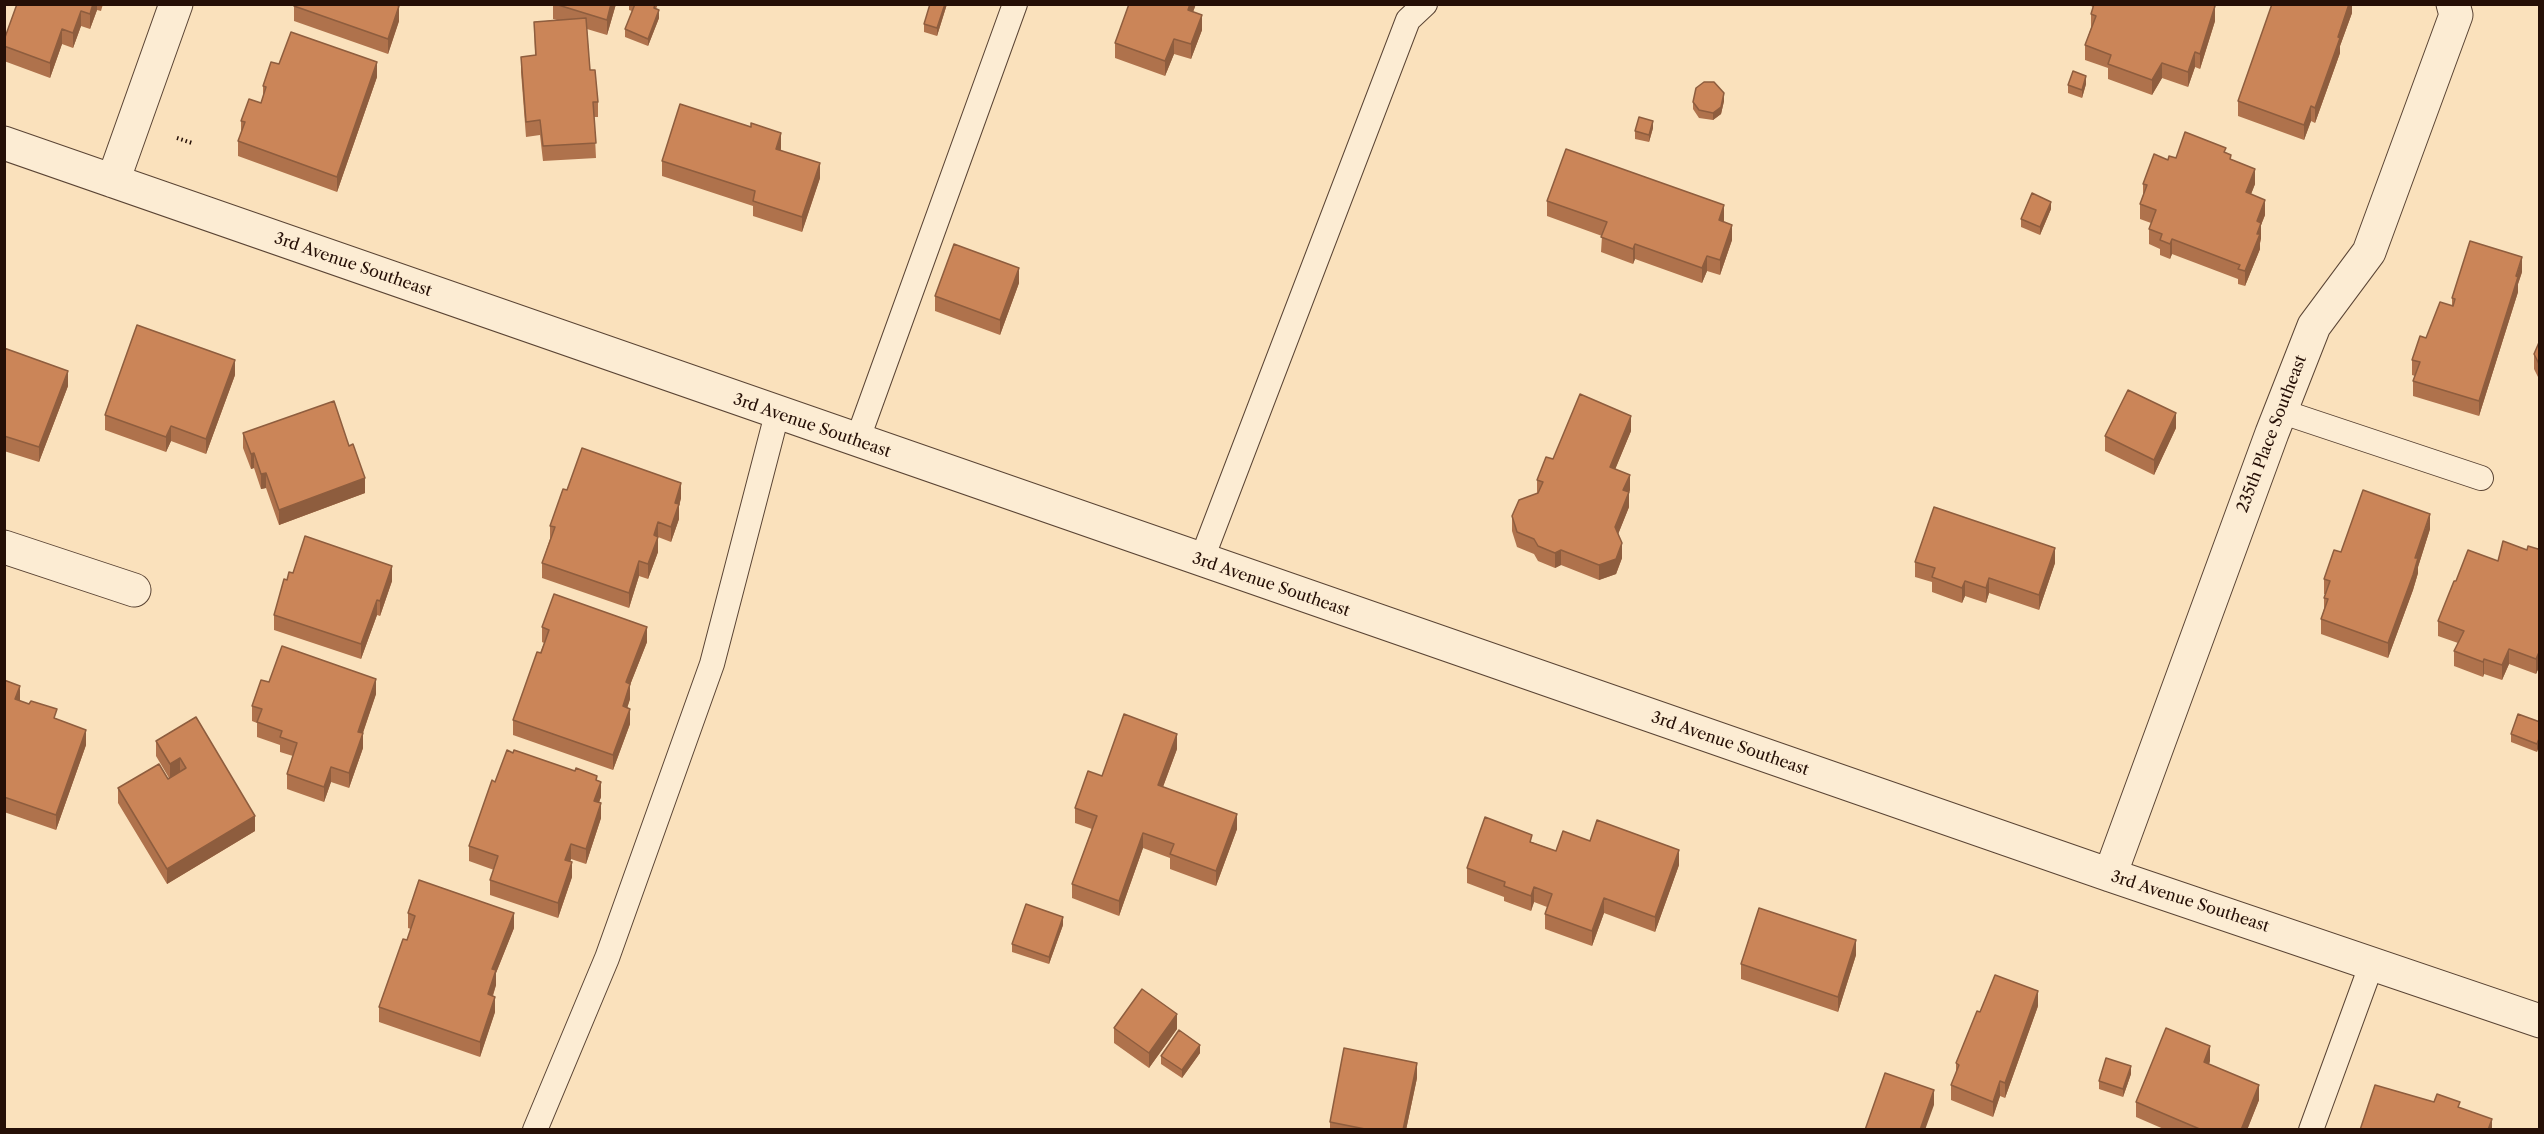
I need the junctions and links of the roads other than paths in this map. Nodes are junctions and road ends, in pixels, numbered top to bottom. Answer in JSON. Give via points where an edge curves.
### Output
{"nodes":[{"id":1,"x":176,"y":4,"type":"edge"},
{"id":2,"x":1015,"y":4,"type":"edge"},
{"id":3,"x":1425,"y":4,"type":"edge"},
{"id":4,"x":2453,"y":4,"type":"edge"},
{"id":5,"x":4,"y":143,"type":"edge"},
{"id":6,"x":113,"y":181,"type":"junction"},
{"id":7,"x":2280,"y":411,"type":"junction"},
{"id":8,"x":777,"y":414,"type":"junction"},
{"id":9,"x":857,"y":441,"type":"junction"},
{"id":10,"x":2481,"y":478,"type":"dead end"},
{"id":11,"x":4,"y":547,"type":"edge"},
{"id":12,"x":1201,"y":561,"type":"junction"},
{"id":13,"x":134,"y":590,"type":"dead end"},
{"id":14,"x":2110,"y":876,"type":"junction"},
{"id":15,"x":2372,"y":963,"type":"junction"},
{"id":16,"x":2540,"y":1021,"type":"edge"},
{"id":17,"x":535,"y":1130,"type":"edge"},
{"id":18,"x":2311,"y":1130,"type":"edge"}],
"edges":[{"from":1,"to":6,"type":"street"},
{"from":2,"to":9,"type":"lane"},
{"from":3,"to":12,"type":"lane","via":[[1408,20]]},
{"from":4,"to":7,"type":"street","name":"235th Place Southeast","via":[[2456,15],[2369,252],[2314,326]]},
{"from":5,"to":6,"type":"street","name":"3rd Avenue Southeast"},
{"from":6,"to":8,"type":"street","name":"3rd Avenue Southeast"},
{"from":7,"to":10,"type":"lane"},
{"from":7,"to":14,"type":"street","name":"235th Place Southeast"},
{"from":8,"to":9,"type":"street","name":"3rd Avenue Southeast"},
{"from":8,"to":17,"type":"lane","via":[[712,664],[607,958]]},
{"from":9,"to":12,"type":"street","name":"3rd Avenue Southeast"},
{"from":11,"to":13,"type":"street"},
{"from":12,"to":14,"type":"street","name":"3rd Avenue Southeast"},
{"from":14,"to":15,"type":"street","name":"3rd Avenue Southeast"},
{"from":15,"to":16,"type":"street","name":"3rd Avenue Southeast"},
{"from":15,"to":18,"type":"lane"}]}
